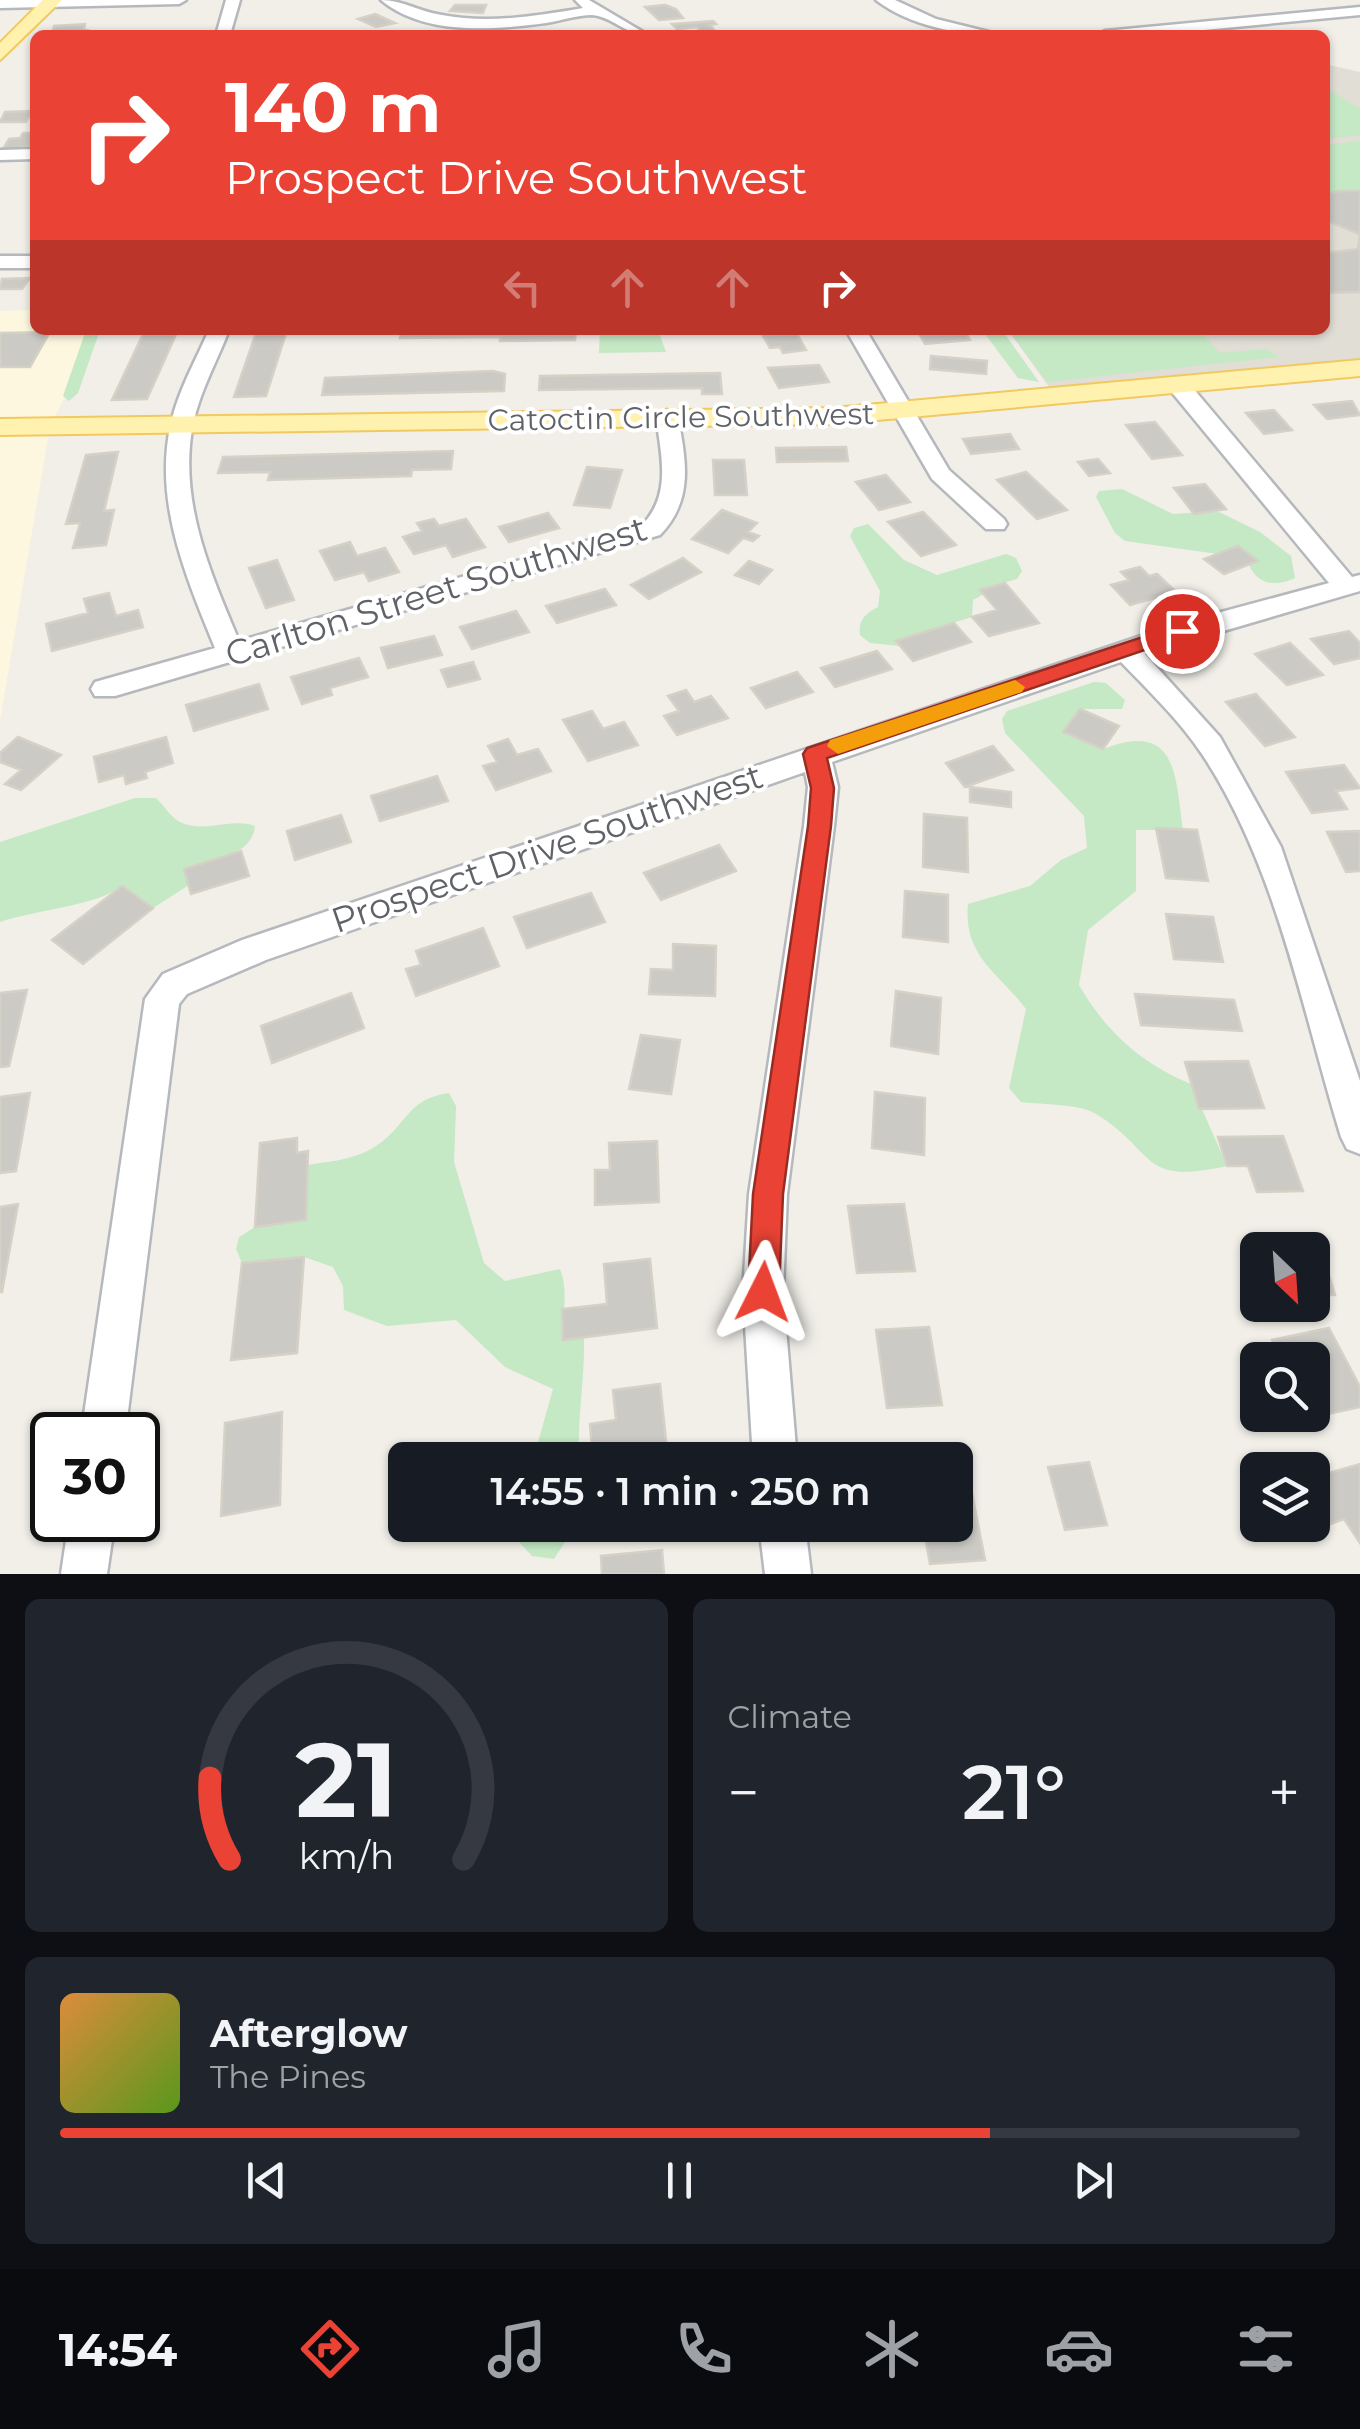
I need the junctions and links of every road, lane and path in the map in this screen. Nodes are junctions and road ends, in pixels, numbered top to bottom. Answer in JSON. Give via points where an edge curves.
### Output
{"nodes":[{"id":1,"x":179,"y":0,"type":"edge"},
{"id":2,"x":233,"y":0,"type":"edge"},
{"id":3,"x":388,"y":0,"type":"edge"},
{"id":4,"x":579,"y":0,"type":"edge"},
{"id":5,"x":883,"y":0,"type":"edge"},
{"id":6,"x":39,"y":2,"type":"edge"},
{"id":7,"x":0,"y":4,"type":"edge"},
{"id":8,"x":597,"y":10,"type":"junction"},
{"id":9,"x":1360,"y":11,"type":"edge"},
{"id":10,"x":537,"y":19,"type":"junction"},
{"id":11,"x":0,"y":26,"type":"edge"},
{"id":12,"x":463,"y":28,"type":"edge"},
{"id":13,"x":224,"y":30,"type":"edge"},
{"id":14,"x":542,"y":30,"type":"edge"},
{"id":15,"x":632,"y":30,"type":"edge"},
{"id":16,"x":970,"y":30,"type":"edge"},
{"id":17,"x":1158,"y":30,"type":"edge"},
{"id":18,"x":0,"y":54,"type":"edge"},
{"id":19,"x":0,"y":154,"type":"edge"},
{"id":20,"x":30,"y":154,"type":"edge"},
{"id":21,"x":0,"y":262,"type":"edge"},
{"id":22,"x":30,"y":262,"type":"edge"},
{"id":23,"x":217,"y":335,"type":"edge"},
{"id":24,"x":859,"y":335,"type":"edge"},
{"id":25,"x":1360,"y":368,"type":"edge"},
{"id":26,"x":1178,"y":386,"type":"junction"},
{"id":27,"x":904,"y":413,"type":"junction"},
{"id":28,"x":668,"y":418,"type":"junction"},
{"id":29,"x":182,"y":424,"type":"junction"},
{"id":30,"x":0,"y":427,"type":"edge"},
{"id":31,"x":996,"y":524,"type":"dead end"},
{"id":32,"x":1352,"y":584,"type":"edge"},
{"id":33,"x":1125,"y":650,"type":"junction"},
{"id":34,"x":232,"y":653,"type":"junction"},
{"id":35,"x":106,"y":689,"type":"dead end"},
{"id":36,"x":814,"y":754,"type":"junction"},
{"id":37,"x":1360,"y":1137,"type":"edge"},
{"id":38,"x":106,"y":1412,"type":"edge"},
{"id":39,"x":774,"y":1442,"type":"edge"},
{"id":40,"x":89,"y":1542,"type":"edge"},
{"id":41,"x":784,"y":1542,"type":"edge"},
{"id":42,"x":84,"y":1574,"type":"edge"},
{"id":43,"x":788,"y":1574,"type":"edge"}],
"edges":[{"from":1,"to":6,"type":"street"},
{"from":2,"to":13,"type":"street"},
{"from":3,"to":12,"type":"street"},
{"from":4,"to":8,"type":"street"},
{"from":5,"to":16,"type":"street"},
{"from":6,"to":7,"type":"street"},
{"from":6,"to":11,"type":"main road"},
{"from":6,"to":18,"type":"main road"},
{"from":8,"to":10,"type":"street"},
{"from":8,"to":15,"type":"street"},
{"from":9,"to":17,"type":"street"},
{"from":10,"to":12,"type":"street"},
{"from":10,"to":14,"type":"street"},
{"from":19,"to":20,"type":"street"},
{"from":21,"to":22,"type":"street"},
{"from":23,"to":29,"type":"street"},
{"from":24,"to":27,"type":"street"},
{"from":25,"to":26,"type":"main road","name":"Catoctin Circle Southwest"},
{"from":26,"to":27,"type":"main road","name":"Catoctin Circle Southwest"},
{"from":26,"to":32,"type":"street"},
{"from":27,"to":28,"type":"main road","name":"Catoctin Circle Southwest"},
{"from":27,"to":31,"type":"street","via":[[940,474]]},
{"from":28,"to":29,"type":"main road","name":"Catoctin Circle Southwest"},
{"from":28,"to":34,"type":"street","name":"Carlton Street Southwest","via":[[674,496],[665,519],[651,530]]},
{"from":29,"to":30,"type":"main road","name":"Catoctin Circle Southwest"},
{"from":29,"to":34,"type":"street","via":[[177,479],[184,524]]},
{"from":32,"to":33,"type":"street","name":"Prospect Drive Southwest"},
{"from":33,"to":36,"type":"street","name":"Prospect Drive Southwest"},
{"from":33,"to":37,"type":"street","via":[[1218,754],[1251,814]]},
{"from":34,"to":35,"type":"street","name":"Carlton Street Southwest"},
{"from":36,"to":38,"type":"street","name":"Prospect Drive Southwest","via":[[174,984],[162,1000]]},
{"from":36,"to":39,"type":"street","via":[[823,788],[820,826],[768,1194],[763,1292]]},
{"from":40,"to":42,"type":"street"},
{"from":41,"to":43,"type":"street"}]}
